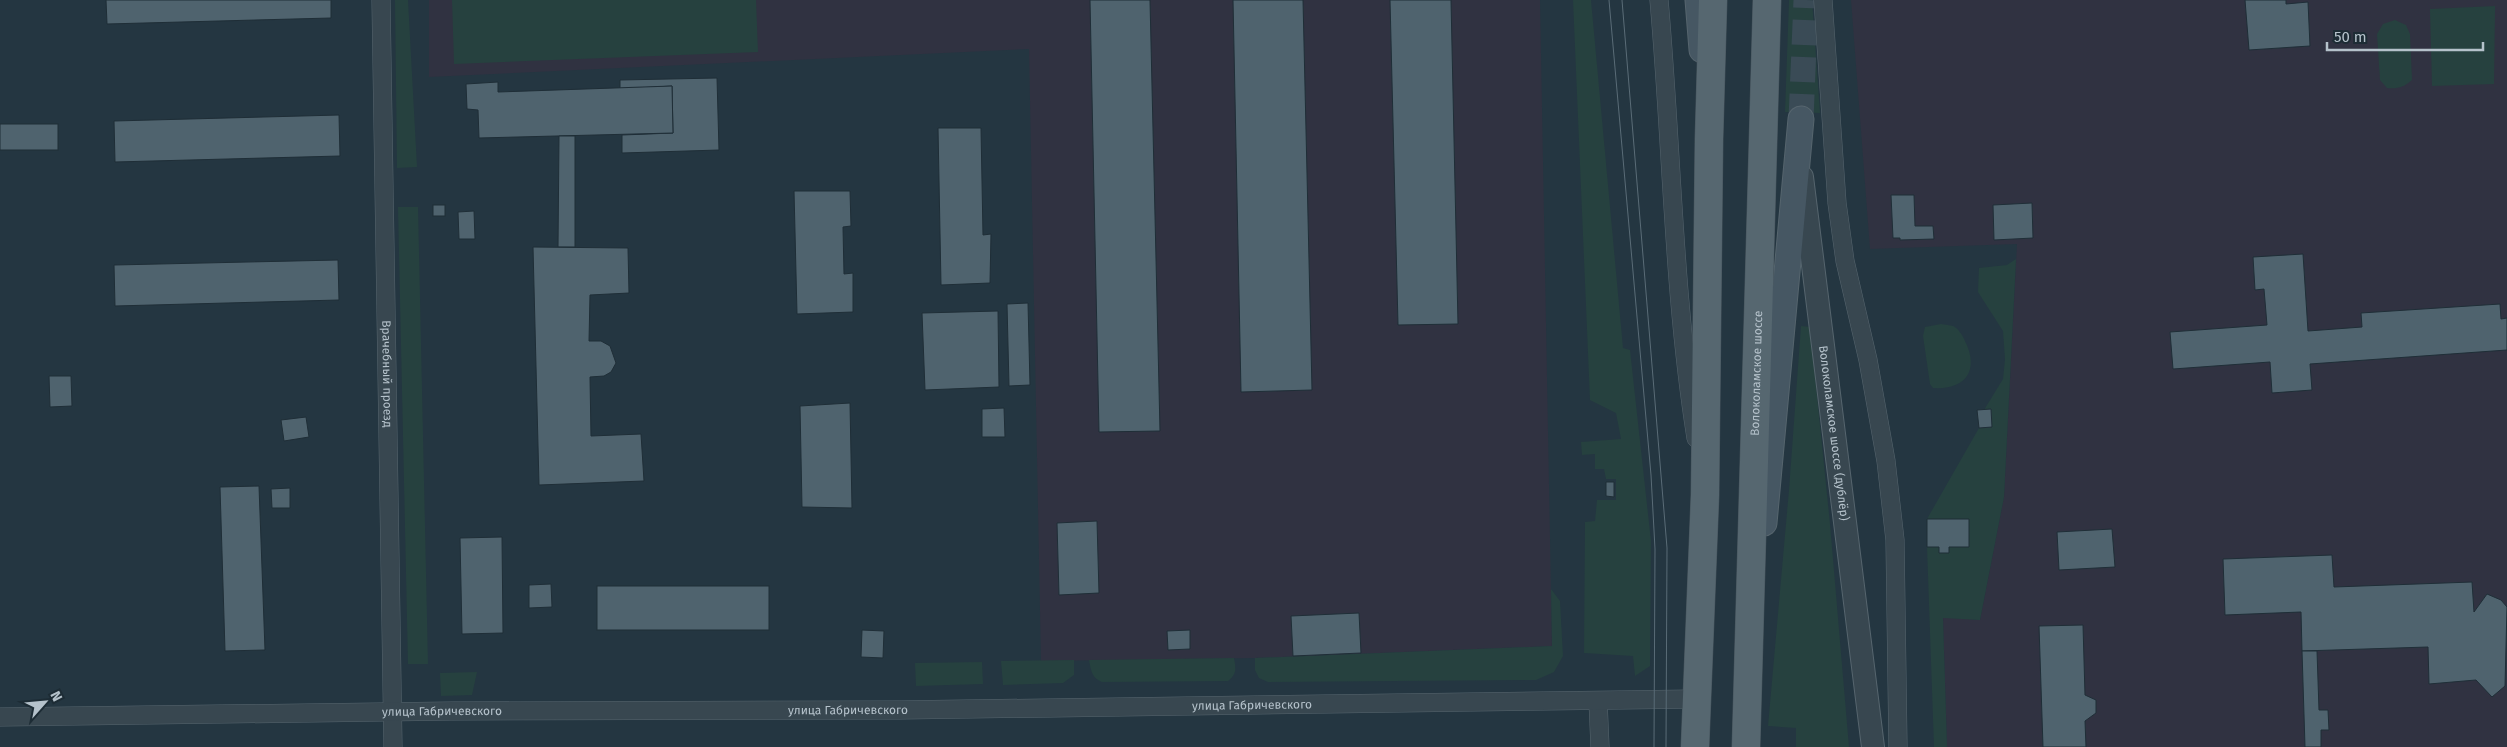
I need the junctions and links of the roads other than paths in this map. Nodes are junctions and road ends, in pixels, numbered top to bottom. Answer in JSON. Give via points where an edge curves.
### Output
{"nodes":[{"id":1,"x":381,"y":0,"type":"edge"},
{"id":2,"x":1659,"y":0,"type":"edge"},
{"id":3,"x":1698,"y":0,"type":"edge"},
{"id":4,"x":1714,"y":0,"type":"edge"},
{"id":5,"x":1767,"y":0,"type":"edge"},
{"id":6,"x":1823,"y":0,"type":"edge"},
{"id":7,"x":1801,"y":119,"type":"joint"},
{"id":8,"x":1709,"y":139,"type":"junction"},
{"id":9,"x":1705,"y":496,"type":"junction"},
{"id":10,"x":1695,"y":699,"type":"junction"},
{"id":11,"x":1598,"y":701,"type":"junction"},
{"id":12,"x":392,"y":712,"type":"junction"},
{"id":13,"x":1747,"y":712,"type":"junction"},
{"id":14,"x":0,"y":717,"type":"edge"},
{"id":15,"x":392,"y":747,"type":"edge"},
{"id":16,"x":1600,"y":747,"type":"edge"},
{"id":17,"x":1695,"y":747,"type":"edge"},
{"id":18,"x":1746,"y":747,"type":"edge"},
{"id":19,"x":1873,"y":747,"type":"edge"},
{"id":20,"x":1898,"y":747,"type":"edge"}],
"edges":[{"from":1,"to":12,"type":"street","name":"Врачебный проезд"},
{"from":2,"to":9,"type":"street","via":[[1686,371]]},
{"from":3,"to":8,"type":"main road"},
{"from":4,"to":8,"type":"main road"},
{"from":5,"to":13,"type":"main road","name":"Волоколамское шоссе"},
{"from":6,"to":20,"type":"street","via":[[1837,203],[1845,261],[1868,360],[1886,461],[1896,540]]},
{"from":7,"to":13,"type":"main road"},
{"from":7,"to":19,"type":"street","name":"Волоколамское шоссе (дублёр)","via":[[1810,254]]},
{"from":8,"to":9,"type":"main road"},
{"from":9,"to":10,"type":"main road"},
{"from":10,"to":11,"type":"street","name":"улица Габричевского"},
{"from":10,"to":17,"type":"main road"},
{"from":11,"to":12,"type":"street","name":"улица Габричевского","via":[[889,710]]},
{"from":11,"to":16,"type":"street"},
{"from":12,"to":14,"type":"street","name":"улица Габричевского"},
{"from":12,"to":15,"type":"street","name":"Врачебный проезд"},
{"from":13,"to":18,"type":"main road","name":"Волоколамское шоссе"}]}
